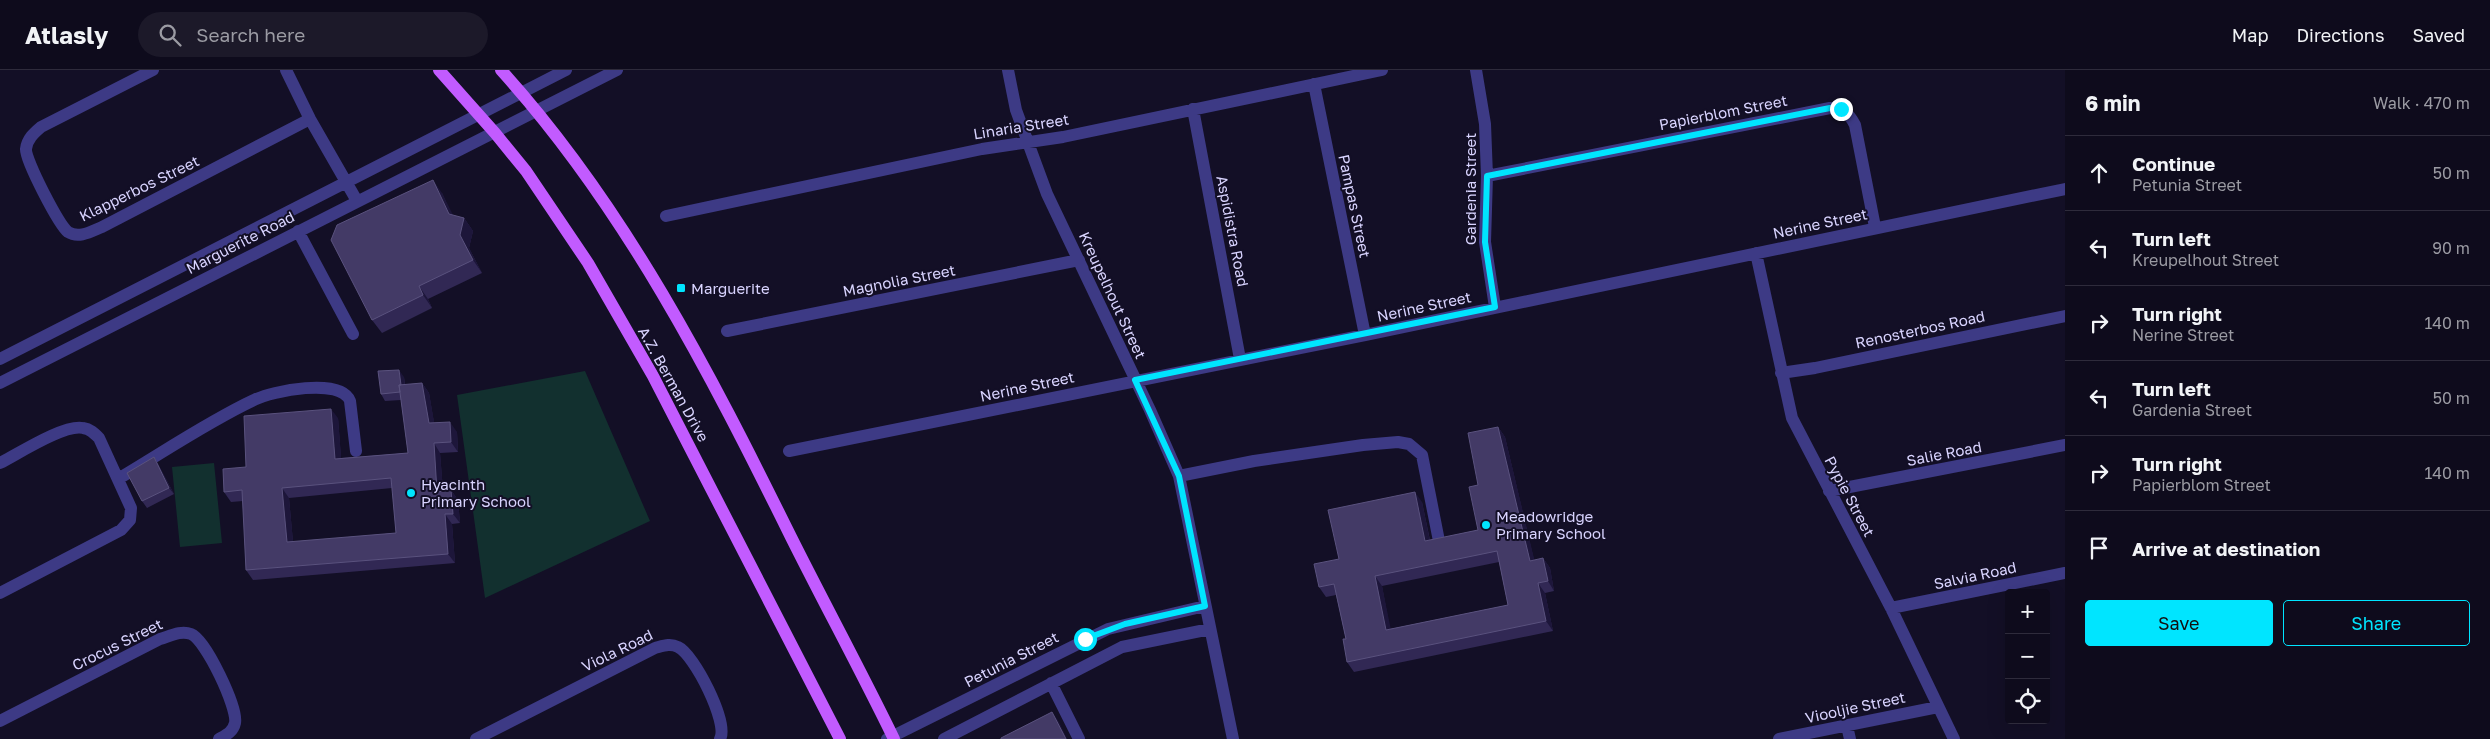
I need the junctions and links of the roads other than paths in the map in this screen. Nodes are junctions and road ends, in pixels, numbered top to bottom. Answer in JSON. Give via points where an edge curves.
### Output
{"nodes":[{"id":1,"x":153,"y":70,"type":"edge"},
{"id":2,"x":286,"y":70,"type":"edge"},
{"id":3,"x":439,"y":70,"type":"edge"},
{"id":4,"x":501,"y":70,"type":"edge"},
{"id":5,"x":566,"y":70,"type":"edge"},
{"id":6,"x":617,"y":70,"type":"edge"},
{"id":7,"x":1008,"y":70,"type":"edge"},
{"id":8,"x":1382,"y":70,"type":"edge"},
{"id":9,"x":1476,"y":70,"type":"edge"},
{"id":10,"x":1314,"y":84,"type":"junction"},
{"id":11,"x":521,"y":92,"type":"junction"},
{"id":12,"x":1193,"y":109,"type":"junction"},
{"id":13,"x":538,"y":110,"type":"junction"},
{"id":14,"x":479,"y":114,"type":"junction"},
{"id":15,"x":310,"y":119,"type":"junction"},
{"id":16,"x":495,"y":133,"type":"junction"},
{"id":17,"x":1028,"y":143,"type":"junction"},
{"id":18,"x":1487,"y":176,"type":"junction"},
{"id":19,"x":345,"y":182,"type":"junction"},
{"id":20,"x":2065,"y":189,"type":"edge"},
{"id":21,"x":357,"y":201,"type":"junction"},
{"id":22,"x":666,"y":216,"type":"dead end"},
{"id":23,"x":1876,"y":227,"type":"junction"},
{"id":24,"x":298,"y":231,"type":"junction"},
{"id":25,"x":1756,"y":253,"type":"junction"},
{"id":26,"x":1079,"y":260,"type":"junction"},
{"id":27,"x":1495,"y":307,"type":"junction"},
{"id":28,"x":2065,"y":316,"type":"edge"},
{"id":29,"x":726,"y":331,"type":"dead end"},
{"id":30,"x":353,"y":334,"type":"dead end"},
{"id":31,"x":1365,"y":335,"type":"junction"},
{"id":32,"x":0,"y":359,"type":"edge"},
{"id":33,"x":1240,"y":359,"type":"junction"},
{"id":34,"x":1781,"y":373,"type":"junction"},
{"id":35,"x":1135,"y":380,"type":"junction"},
{"id":36,"x":0,"y":383,"type":"edge"},
{"id":37,"x":2065,"y":445,"type":"edge"},
{"id":38,"x":356,"y":451,"type":"dead end"},
{"id":39,"x":789,"y":451,"type":"dead end"},
{"id":40,"x":0,"y":463,"type":"edge"},
{"id":41,"x":1179,"y":476,"type":"junction"},
{"id":42,"x":118,"y":479,"type":"junction"},
{"id":43,"x":1829,"y":491,"type":"junction"},
{"id":44,"x":1439,"y":541,"type":"edge"},
{"id":45,"x":2065,"y":573,"type":"edge"},
{"id":46,"x":0,"y":593,"type":"edge"},
{"id":47,"x":1205,"y":606,"type":"junction"},
{"id":48,"x":1891,"y":608,"type":"junction"},
{"id":49,"x":1210,"y":628,"type":"junction"},
{"id":50,"x":1051,"y":682,"type":"junction"},
{"id":51,"x":1938,"y":707,"type":"junction"},
{"id":52,"x":0,"y":721,"type":"edge"},
{"id":53,"x":1847,"y":726,"type":"junction"},
{"id":54,"x":892,"y":738,"type":"edge"},
{"id":55,"x":219,"y":739,"type":"edge"},
{"id":56,"x":476,"y":739,"type":"edge"},
{"id":57,"x":720,"y":739,"type":"edge"},
{"id":58,"x":840,"y":739,"type":"edge"},
{"id":59,"x":944,"y":739,"type":"edge"},
{"id":60,"x":1079,"y":739,"type":"edge"},
{"id":61,"x":1233,"y":739,"type":"edge"},
{"id":62,"x":1780,"y":739,"type":"edge"},
{"id":63,"x":1850,"y":739,"type":"edge"},
{"id":64,"x":1954,"y":739,"type":"edge"}],
"edges":[{"from":1,"to":15,"type":"street","name":"Klapperbos Street","via":[[41,127],[30,136],[26,148],[28,162],[68,232],[77,235],[102,227]]},
{"from":2,"to":15,"type":"street"},
{"from":3,"to":14,"type":"main road","name":"A.Z. Berman Drive"},
{"from":4,"to":11,"type":"main road"},
{"from":5,"to":11,"type":"street","name":"Marguerite Road"},
{"from":6,"to":13,"type":"street","name":"Marguerite Road"},
{"from":7,"to":17,"type":"street","name":"Kreupelhout Street","via":[[1016,110]]},
{"from":8,"to":10,"type":"street","name":"Linaria Street"},
{"from":9,"to":18,"type":"street","name":"Gardenia Street","via":[[1486,124]]},
{"from":10,"to":12,"type":"street","name":"Linaria Street"},
{"from":10,"to":31,"type":"street","name":"Pampas Street"},
{"from":11,"to":13,"type":"main road"},
{"from":11,"to":14,"type":"street","name":"Marguerite Road"},
{"from":12,"to":17,"type":"street","name":"Linaria Street"},
{"from":12,"to":33,"type":"street","name":"Aspidistra Road"},
{"from":13,"to":16,"type":"street","name":"Marguerite Road"},
{"from":13,"to":54,"type":"main road","via":[[613,215],[681,322],[754,459]]},
{"from":14,"to":16,"type":"main road","name":"A.Z. Berman Drive"},
{"from":14,"to":19,"type":"street","name":"Marguerite Road"},
{"from":15,"to":19,"type":"street"},
{"from":16,"to":21,"type":"street","name":"Marguerite Road"},
{"from":16,"to":58,"type":"main road","name":"A.Z. Berman Drive","via":[[556,213],[653,376]]},
{"from":17,"to":22,"type":"street","name":"Linaria Street","via":[[982,149]]},
{"from":17,"to":26,"type":"street","name":"Kreupelhout Street","via":[[1047,194]]},
{"from":18,"to":23,"type":"street","name":"Papierblom Street","via":[[1830,108],[1841,109],[1849,114],[1854,125]]},
{"from":18,"to":27,"type":"street","name":"Gardenia Street","via":[[1485,242]]},
{"from":19,"to":21,"type":"street"},
{"from":19,"to":32,"type":"street","name":"Marguerite Road"},
{"from":20,"to":23,"type":"street","name":"Nerine Street"},
{"from":21,"to":24,"type":"street","name":"Marguerite Road"},
{"from":23,"to":25,"type":"street","name":"Nerine Street"},
{"from":24,"to":30,"type":"street"},
{"from":24,"to":36,"type":"street","name":"Marguerite Road"},
{"from":25,"to":27,"type":"street","name":"Nerine Street"},
{"from":25,"to":34,"type":"street","name":"Pypie Street"},
{"from":26,"to":29,"type":"street","name":"Magnolia Street"},
{"from":26,"to":35,"type":"street","name":"Kreupelhout Street"},
{"from":27,"to":31,"type":"street","name":"Nerine Street"},
{"from":28,"to":34,"type":"street","name":"Renosterbos Road"},
{"from":31,"to":33,"type":"street","name":"Nerine Street"},
{"from":33,"to":35,"type":"street","name":"Nerine Street"},
{"from":34,"to":43,"type":"street","name":"Pypie Street","via":[[1792,418]]},
{"from":35,"to":39,"type":"street","name":"Nerine Street"},
{"from":35,"to":41,"type":"street","name":"Kreupelhout Street"},
{"from":37,"to":43,"type":"street","name":"Salie Road"},
{"from":38,"to":42,"type":"street","via":[[350,401],[346,394],[329,388],[295,390],[253,400]]},
{"from":40,"to":42,"type":"street","via":[[62,431],[82,428],[98,438]]},
{"from":41,"to":44,"type":"street","via":[[1363,445],[1409,444],[1422,455]]},
{"from":41,"to":47,"type":"street","name":"Kreupelhout Street"},
{"from":42,"to":46,"type":"street","via":[[131,508],[130,520],[121,530]]},
{"from":43,"to":48,"type":"street","name":"Pypie Street"},
{"from":45,"to":48,"type":"street","name":"Salvia Road"},
{"from":47,"to":49,"type":"street","name":"Kreupelhout Street"},
{"from":47,"to":54,"type":"street","name":"Petunia Street","via":[[1108,629]]},
{"from":48,"to":51,"type":"street","name":"Pypie Street"},
{"from":49,"to":50,"type":"street","via":[[1122,647]]},
{"from":49,"to":61,"type":"street","name":"Kreupelhout Street"},
{"from":50,"to":59,"type":"street"},
{"from":50,"to":60,"type":"street"},
{"from":51,"to":53,"type":"street","name":"Viooljie Street"},
{"from":51,"to":64,"type":"street","name":"Pypie Street"},
{"from":52,"to":55,"type":"street","name":"Crocus Street","via":[[160,639],[178,633],[190,634],[200,640],[235,710],[234,725],[229,734]]},
{"from":53,"to":62,"type":"street","name":"Viooljie Street"},
{"from":53,"to":63,"type":"street"},
{"from":56,"to":57,"type":"street","name":"Viola Road","via":[[666,645],[677,646],[687,653],[719,712],[722,725]]}]}
